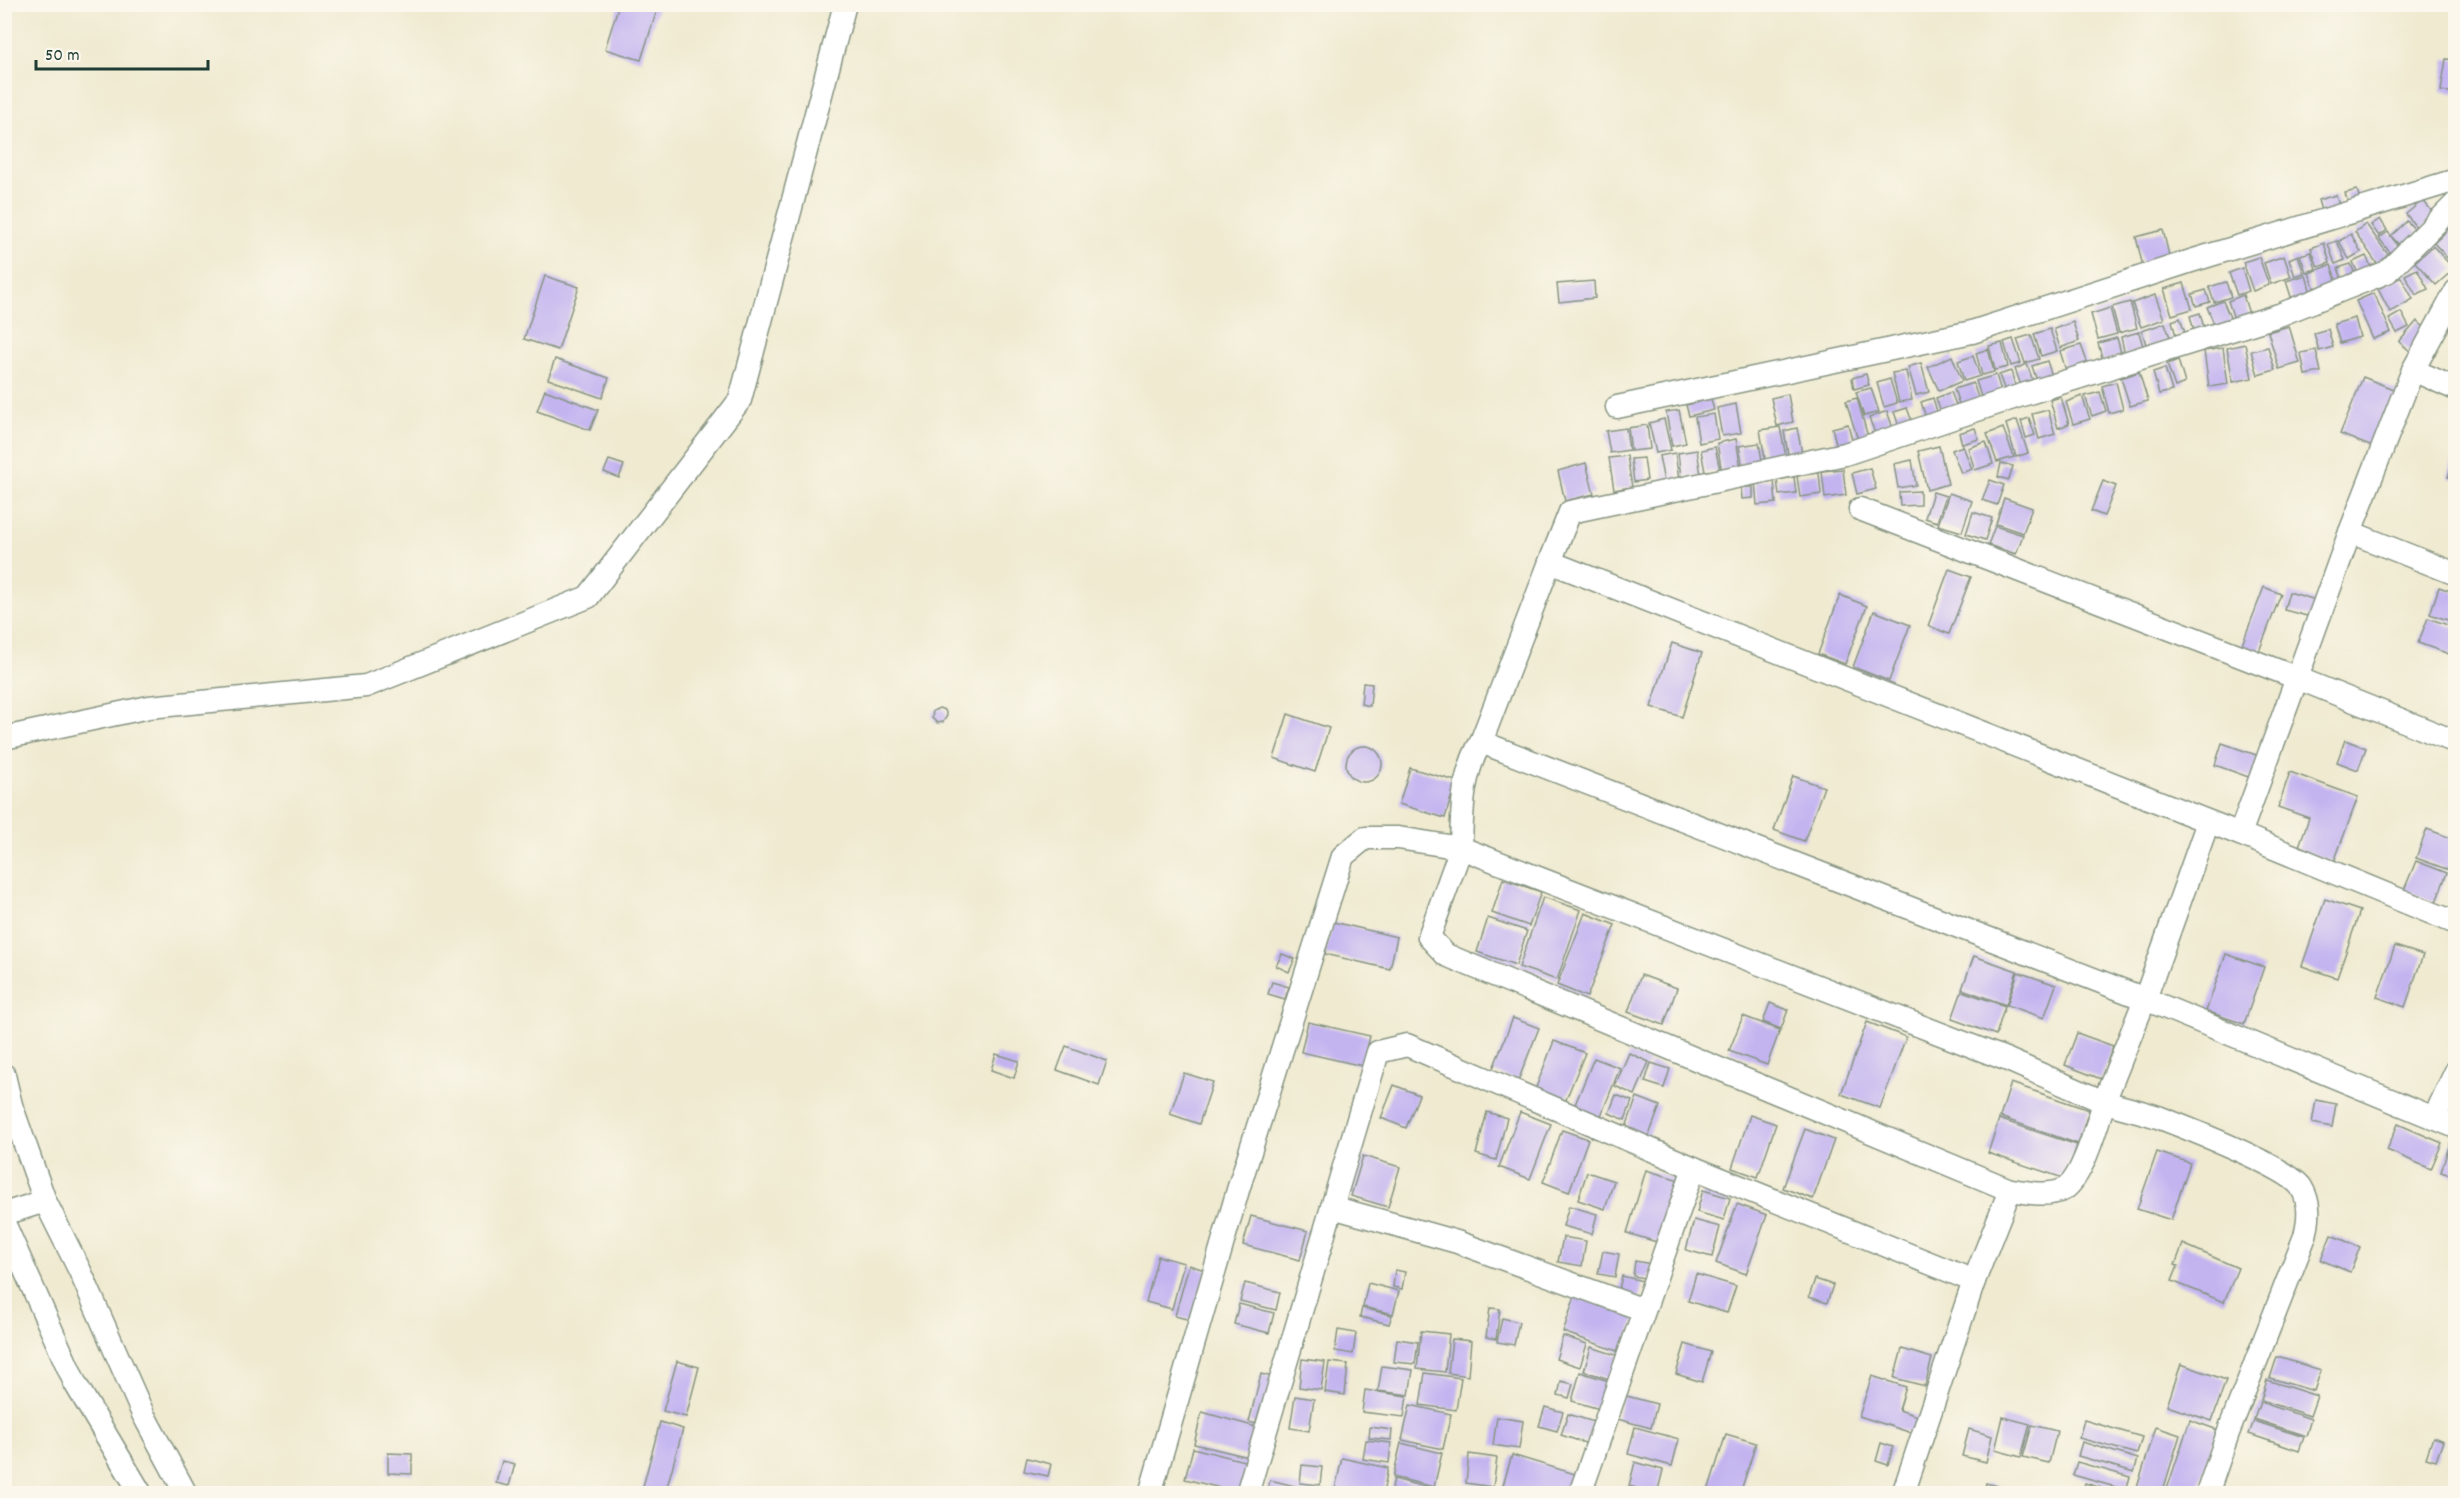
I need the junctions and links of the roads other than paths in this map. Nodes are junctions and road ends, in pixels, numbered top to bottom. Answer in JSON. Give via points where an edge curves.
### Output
{"nodes":[{"id":1,"x":845,"y":4,"type":"edge"},
{"id":2,"x":2456,"y":180,"type":"edge"},
{"id":3,"x":2456,"y":203,"type":"edge"},
{"id":4,"x":2456,"y":291,"type":"edge"},
{"id":5,"x":2413,"y":370,"type":"junction"},
{"id":6,"x":2456,"y":389,"type":"edge"},
{"id":7,"x":1617,"y":407,"type":"dead end"},
{"id":8,"x":1860,"y":508,"type":"dead end"},
{"id":9,"x":2350,"y":532,"type":"junction"},
{"id":10,"x":1550,"y":562,"type":"junction"},
{"id":11,"x":2456,"y":574,"type":"edge"},
{"id":12,"x":2297,"y":678,"type":"junction"},
{"id":13,"x":4,"y":738,"type":"edge"},
{"id":14,"x":1481,"y":742,"type":"junction"},
{"id":15,"x":2456,"y":742,"type":"edge"},
{"id":16,"x":2208,"y":822,"type":"junction"},
{"id":17,"x":2241,"y":834,"type":"junction"},
{"id":18,"x":1461,"y":848,"type":"junction"},
{"id":19,"x":2456,"y":923,"type":"edge"},
{"id":20,"x":2145,"y":999,"type":"junction"},
{"id":21,"x":2456,"y":1071,"type":"edge"},
{"id":22,"x":4,"y":1076,"type":"edge"},
{"id":23,"x":2104,"y":1102,"type":"junction"},
{"id":24,"x":2434,"y":1118,"type":"junction"},
{"id":25,"x":2456,"y":1127,"type":"edge"},
{"id":26,"x":1694,"y":1168,"type":"junction"},
{"id":27,"x":2010,"y":1190,"type":"junction"},
{"id":28,"x":45,"y":1201,"type":"junction"},
{"id":29,"x":1332,"y":1207,"type":"junction"},
{"id":30,"x":4,"y":1214,"type":"edge"},
{"id":31,"x":4,"y":1223,"type":"edge"},
{"id":32,"x":1974,"y":1281,"type":"junction"},
{"id":33,"x":1644,"y":1310,"type":"junction"},
{"id":34,"x":141,"y":1494,"type":"edge"},
{"id":35,"x":186,"y":1494,"type":"edge"},
{"id":36,"x":1150,"y":1494,"type":"edge"},
{"id":37,"x":1247,"y":1494,"type":"edge"},
{"id":38,"x":1580,"y":1494,"type":"edge"},
{"id":39,"x":1903,"y":1494,"type":"edge"},
{"id":40,"x":2207,"y":1494,"type":"edge"}],
"edges":[{"from":1,"to":13,"type":"street","via":[[740,400],[588,597],[366,686],[149,707]]},
{"from":2,"to":7,"type":"street","via":[[1972,332]]},
{"from":3,"to":10,"type":"street","via":[[2387,272],[2279,315],[1845,454],[1570,512]]},
{"from":4,"to":5,"type":"street"},
{"from":5,"to":6,"type":"street"},
{"from":5,"to":9,"type":"street"},
{"from":8,"to":12,"type":"street"},
{"from":9,"to":11,"type":"street"},
{"from":9,"to":12,"type":"street"},
{"from":10,"to":14,"type":"street"},
{"from":10,"to":16,"type":"street"},
{"from":12,"to":15,"type":"street"},
{"from":12,"to":17,"type":"street"},
{"from":14,"to":18,"type":"street","via":[[1470,760],[1462,802]]},
{"from":14,"to":20,"type":"street"},
{"from":16,"to":17,"type":"street"},
{"from":16,"to":20,"type":"street"},
{"from":17,"to":19,"type":"street"},
{"from":18,"to":23,"type":"street","via":[[2008,1060]]},
{"from":18,"to":27,"type":"street","via":[[1430,938],[1446,955]]},
{"from":18,"to":36,"type":"street","via":[[1398,838],[1365,838],[1343,856],[1238,1190]]},
{"from":20,"to":23,"type":"street"},
{"from":20,"to":24,"type":"street"},
{"from":21,"to":24,"type":"street"},
{"from":22,"to":28,"type":"street"},
{"from":23,"to":27,"type":"street","via":[[2076,1176],[2064,1190],[2045,1194]]},
{"from":23,"to":40,"type":"street","via":[[2157,1116],[2270,1164],[2290,1175],[2307,1200],[2305,1236]]},
{"from":24,"to":25,"type":"street"},
{"from":26,"to":29,"type":"street","via":[[1407,1045],[1378,1052]]},
{"from":26,"to":32,"type":"street"},
{"from":26,"to":33,"type":"street"},
{"from":27,"to":32,"type":"street"},
{"from":28,"to":30,"type":"street"},
{"from":28,"to":35,"type":"street","via":[[143,1414]]},
{"from":29,"to":33,"type":"street","via":[[1457,1242]]},
{"from":29,"to":37,"type":"street"},
{"from":31,"to":34,"type":"street","via":[[75,1383]]},
{"from":32,"to":39,"type":"street"},
{"from":33,"to":38,"type":"street"}]}
